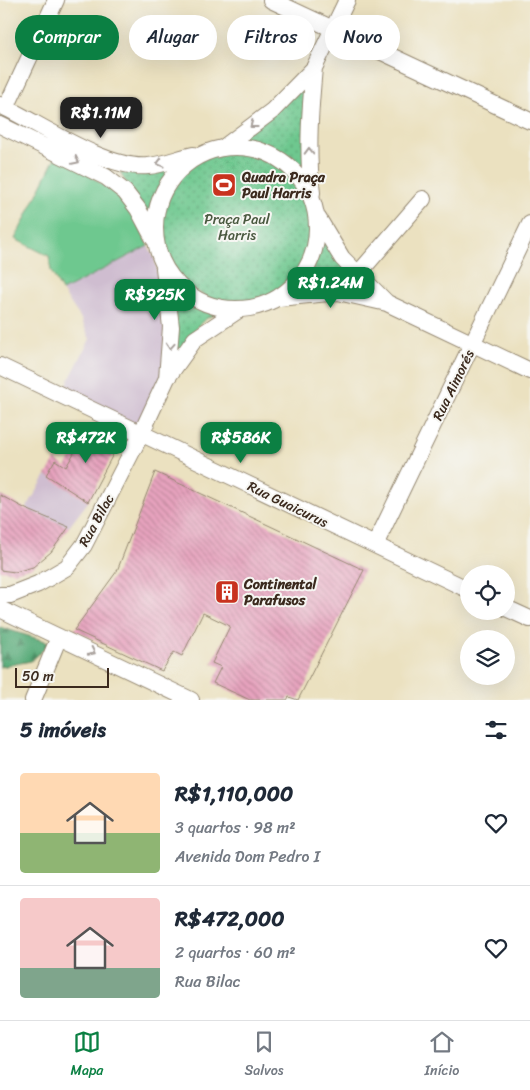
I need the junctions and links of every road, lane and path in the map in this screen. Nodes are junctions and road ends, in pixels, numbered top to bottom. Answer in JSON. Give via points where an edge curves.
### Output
{"nodes":[{"id":1,"x":56,"y":0,"type":"edge"},
{"id":2,"x":271,"y":0,"type":"edge"},
{"id":3,"x":347,"y":0,"type":"edge"},
{"id":4,"x":340,"y":15,"type":"edge"},
{"id":5,"x":325,"y":25,"type":"edge"},
{"id":6,"x":325,"y":45,"type":"edge"},
{"id":7,"x":399,"y":60,"type":"edge"},
{"id":8,"x":314,"y":68,"type":"junction"},
{"id":9,"x":3,"y":106,"type":"edge"},
{"id":10,"x":530,"y":121,"type":"edge"},
{"id":11,"x":0,"y":125,"type":"edge"},
{"id":12,"x":215,"y":149,"type":"junction"},
{"id":13,"x":423,"y":199,"type":"dead end"},
{"id":14,"x":314,"y":207,"type":"junction"},
{"id":15,"x":530,"y":224,"type":"edge"},
{"id":16,"x":161,"y":255,"type":"junction"},
{"id":17,"x":358,"y":274,"type":"junction"},
{"id":18,"x":276,"y":298,"type":"junction"},
{"id":19,"x":386,"y":303,"type":"junction"},
{"id":20,"x":240,"y":310,"type":"junction"},
{"id":21,"x":473,"y":343,"type":"junction"},
{"id":22,"x":0,"y":366,"type":"edge"},
{"id":23,"x":530,"y":371,"type":"edge"},
{"id":24,"x":167,"y":378,"type":"junction"},
{"id":25,"x":141,"y":434,"type":"junction"},
{"id":26,"x":376,"y":545,"type":"junction"},
{"id":27,"x":460,"y":586,"type":"edge"},
{"id":28,"x":0,"y":596,"type":"edge"},
{"id":29,"x":0,"y":609,"type":"edge"},
{"id":30,"x":515,"y":612,"type":"edge"},
{"id":31,"x":530,"y":619,"type":"edge"},
{"id":32,"x":59,"y":637,"type":"junction"},
{"id":33,"x":33,"y":700,"type":"edge"},
{"id":34,"x":191,"y":700,"type":"edge"}],
"edges":[{"from":1,"to":9,"type":"street"},
{"from":2,"to":5,"type":"street"},
{"from":3,"to":4,"type":"street"},
{"from":6,"to":8,"type":"street"},
{"from":7,"to":10,"type":"street"},
{"from":8,"to":12,"type":"street","one_way":true,"via":[[272,111]]},
{"from":14,"to":8,"type":"street","one_way":true,"via":[[308,140]]},
{"from":12,"to":9,"type":"street","one_way":true,"via":[[149,166],[131,165],[88,150]]},
{"from":11,"to":16,"type":"street","one_way":true,"via":[[106,177],[125,192],[138,209]]},
{"from":12,"to":14,"type":"street","via":[[232,146],[258,149],[281,159],[300,176]]},
{"from":12,"to":16,"type":"street","via":[[185,164],[168,182],[157,206],[155,231]]},
{"from":13,"to":17,"type":"street"},
{"from":14,"to":17,"type":"street","via":[[342,258]]},
{"from":14,"to":18,"type":"street","via":[[318,230],[316,250],[305,273],[288,292]]},
{"from":15,"to":21,"type":"street","name":"Rua Aimorés"},
{"from":16,"to":20,"type":"street","via":[[173,278],[192,296],[215,307]]},
{"from":16,"to":24,"type":"street","name":"Rua Bilac","one_way":true,"via":[[171,327]]},
{"from":17,"to":19,"type":"street"},
{"from":18,"to":19,"type":"street","via":[[338,292]]},
{"from":18,"to":20,"type":"street"},
{"from":19,"to":21,"type":"street"},
{"from":20,"to":24,"type":"street","name":"Rua Bilac","via":[[195,339]]},
{"from":21,"to":23,"type":"street"},
{"from":21,"to":26,"type":"street","name":"Rua Aimorés"},
{"from":22,"to":25,"type":"street","name":"Rua Guaicurus"},
{"from":24,"to":25,"type":"street","name":"Rua Bilac"},
{"from":25,"to":26,"type":"street","name":"Rua Guaicurus"},
{"from":25,"to":28,"type":"street","name":"Rua Bilac","via":[[84,545],[66,567],[38,584]]},
{"from":26,"to":27,"type":"street","name":"Rua Guaicurus"},
{"from":29,"to":32,"type":"street"},
{"from":30,"to":31,"type":"street"},
{"from":32,"to":33,"type":"street"},
{"from":32,"to":34,"type":"street","one_way":true}]}
